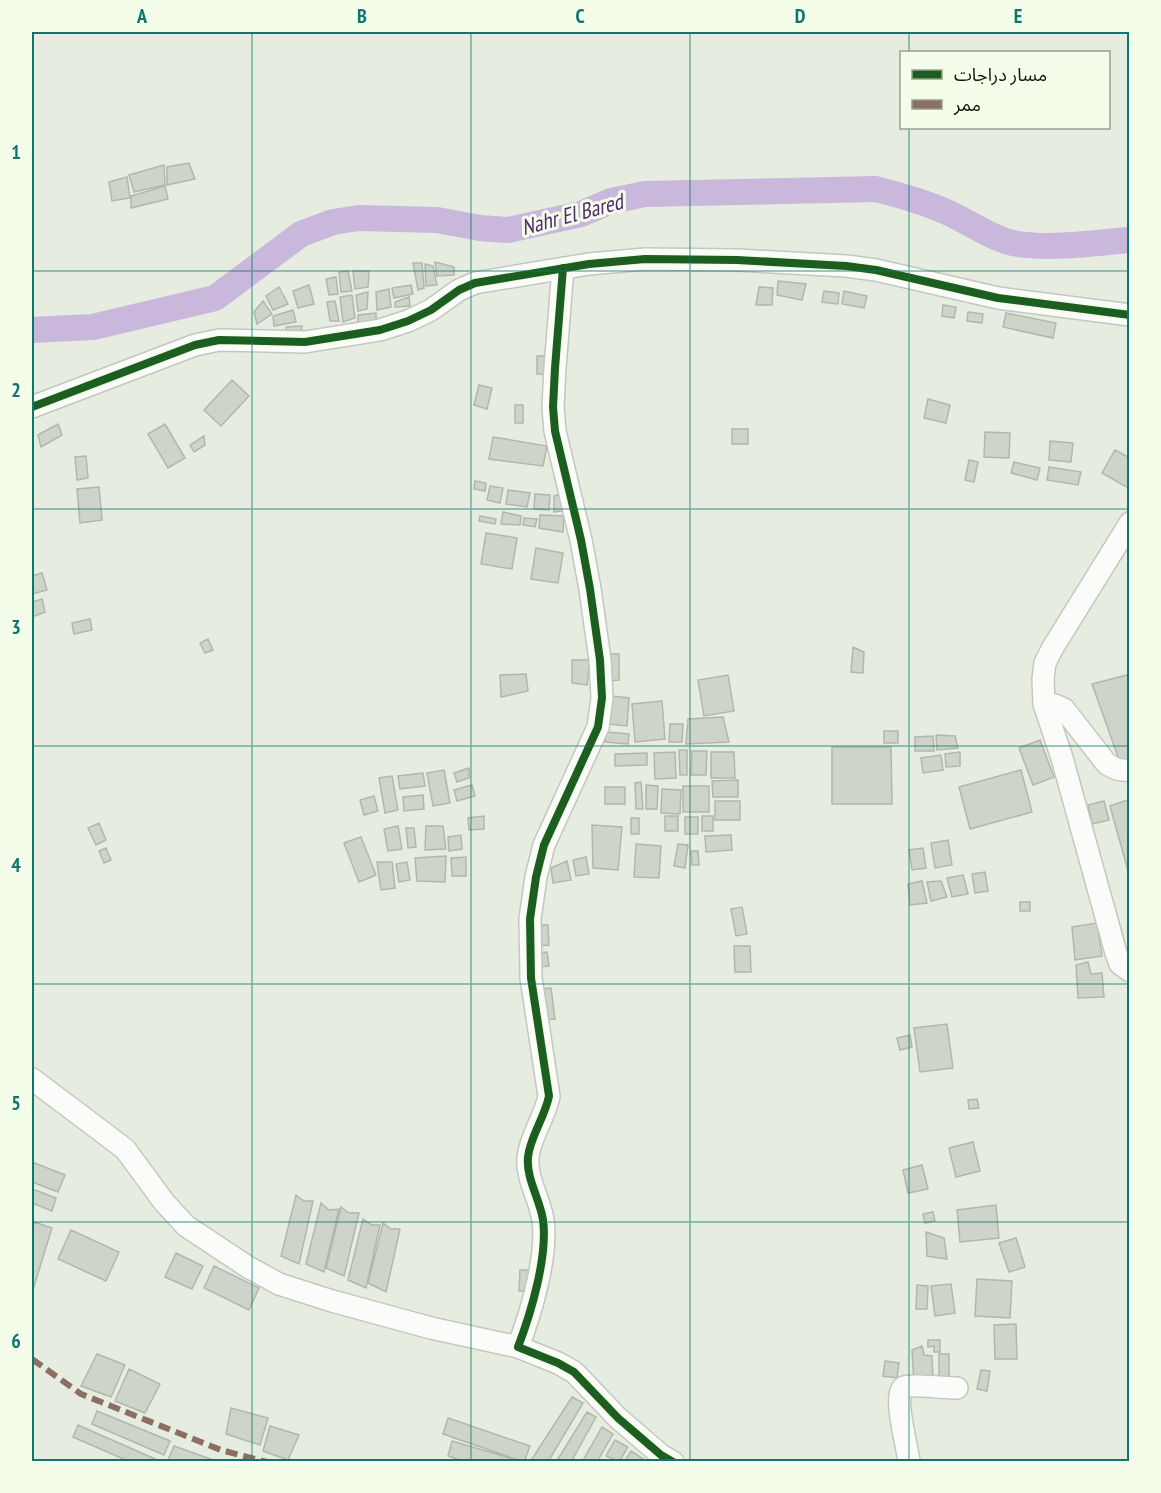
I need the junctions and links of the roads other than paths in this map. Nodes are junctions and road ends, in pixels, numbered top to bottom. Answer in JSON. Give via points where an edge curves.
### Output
{"nodes":[{"id":1,"x":564,"y":268,"type":"junction"},
{"id":2,"x":1130,"y":315,"type":"edge"},
{"id":3,"x":32,"y":407,"type":"edge"},
{"id":4,"x":1130,"y":523,"type":"edge"},
{"id":5,"x":1045,"y":706,"type":"junction"},
{"id":6,"x":1130,"y":770,"type":"edge"},
{"id":7,"x":1130,"y":971,"type":"edge"},
{"id":8,"x":32,"y":1079,"type":"edge"},
{"id":9,"x":518,"y":1347,"type":"junction"},
{"id":10,"x":957,"y":1388,"type":"dead end"},
{"id":11,"x":673,"y":1461,"type":"edge"},
{"id":12,"x":909,"y":1461,"type":"edge"}],
"edges":[{"from":1,"to":2,"type":"street","via":[[645,259],[846,266],[998,298]]},
{"from":1,"to":3,"type":"street","via":[[475,283],[431,310],[380,330],[304,342],[219,340],[195,345]]},
{"from":1,"to":9,"type":"street","via":[[554,378],[555,431],[590,589],[602,698],[598,727],[544,845],[530,919],[531,978],[549,1096],[528,1158],[544,1235],[530,1311]]},
{"from":4,"to":5,"type":"street","via":[[1045,663]]},
{"from":5,"to":6,"type":"street","via":[[1064,709],[1106,763],[1122,771]]},
{"from":5,"to":7,"type":"street","via":[[1116,953],[1120,964]]},
{"from":8,"to":9,"type":"street","via":[[125,1149],[186,1226],[248,1267],[279,1284],[332,1301]]},
{"from":9,"to":11,"type":"street","via":[[574,1372],[618,1418]]},
{"from":10,"to":12,"type":"street","via":[[912,1385],[902,1390],[899,1406]]}]}
